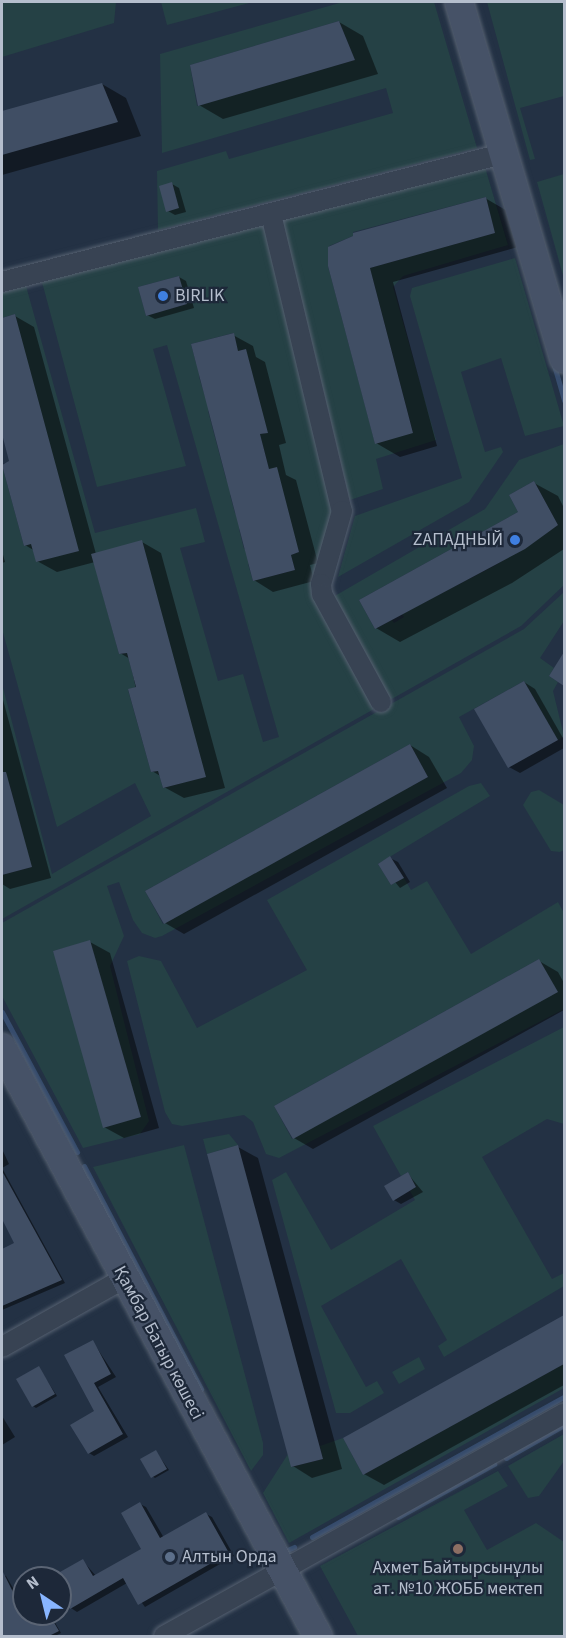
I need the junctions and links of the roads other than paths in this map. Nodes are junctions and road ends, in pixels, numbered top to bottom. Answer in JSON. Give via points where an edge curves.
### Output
{"nodes":[{"id":1,"x":459,"y":2,"type":"edge"},
{"id":2,"x":502,"y":154,"type":"junction"},
{"id":3,"x":271,"y":214,"type":"junction"},
{"id":4,"x":2,"y":282,"type":"edge"},
{"id":5,"x":564,"y":359,"type":"edge"},
{"id":6,"x":381,"y":702,"type":"dead end"},
{"id":7,"x":2,"y":1048,"type":"edge"},
{"id":8,"x":123,"y":1279,"type":"junction"},
{"id":9,"x":2,"y":1347,"type":"edge"},
{"id":10,"x":564,"y":1413,"type":"edge"},
{"id":11,"x":279,"y":1569,"type":"junction"},
{"id":12,"x":164,"y":1636,"type":"edge"},
{"id":13,"x":318,"y":1636,"type":"edge"}],
"edges":[{"from":1,"to":2,"type":"main road"},
{"from":2,"to":3,"type":"street"},
{"from":2,"to":5,"type":"main road"},
{"from":3,"to":4,"type":"street"},
{"from":3,"to":6,"type":"street","via":[[342,511],[321,584],[322,594]]},
{"from":7,"to":8,"type":"main road","name":"Қамбар Батыр көшесі"},
{"from":8,"to":9,"type":"street"},
{"from":8,"to":11,"type":"main road","name":"Қамбар Батыр көшесі"},
{"from":10,"to":11,"type":"street"},
{"from":11,"to":12,"type":"street"},
{"from":11,"to":13,"type":"main road","name":"Қамбар Батыр көшесі"}]}
